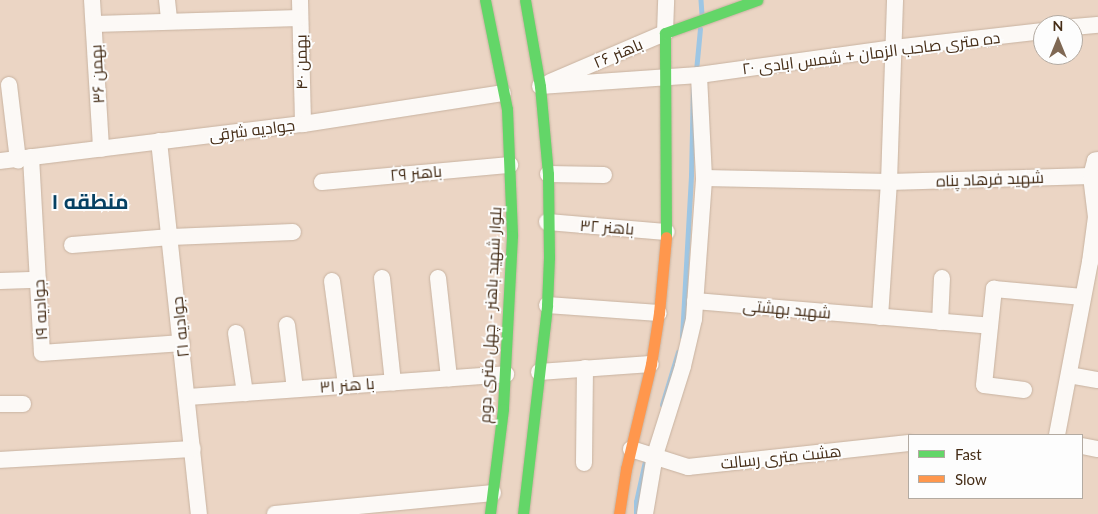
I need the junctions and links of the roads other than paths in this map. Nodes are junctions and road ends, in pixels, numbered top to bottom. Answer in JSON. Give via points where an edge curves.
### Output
{"nodes":[{"id":1,"x":92,"y":0,"type":"edge"},
{"id":2,"x":167,"y":0,"type":"edge"},
{"id":3,"x":300,"y":0,"type":"edge"},
{"id":4,"x":485,"y":0,"type":"edge"},
{"id":5,"x":525,"y":0,"type":"edge"},
{"id":6,"x":666,"y":0,"type":"edge"},
{"id":7,"x":757,"y":0,"type":"edge"},
{"id":8,"x":895,"y":0,"type":"edge"},
{"id":9,"x":715,"y":11,"type":"edge"},
{"id":10,"x":300,"y":18,"type":"junction"},
{"id":11,"x":169,"y":20,"type":"junction"},
{"id":12,"x":94,"y":24,"type":"junction"},
{"id":13,"x":1098,"y":25,"type":"edge"},
{"id":14,"x":1083,"y":27,"type":"edge"},
{"id":15,"x":1033,"y":32,"type":"edge"},
{"id":16,"x":665,"y":33,"type":"junction"},
{"id":17,"x":894,"y":48,"type":"junction"},
{"id":18,"x":700,"y":75,"type":"junction"},
{"id":19,"x":665,"y":79,"type":"junction"},
{"id":20,"x":9,"y":85,"type":"dead end"},
{"id":21,"x":540,"y":86,"type":"junction"},
{"id":22,"x":503,"y":93,"type":"junction"},
{"id":23,"x":303,"y":124,"type":"junction"},
{"id":24,"x":159,"y":141,"type":"junction"},
{"id":25,"x":101,"y":149,"type":"junction"},
{"id":26,"x":24,"y":159,"type":"junction"},
{"id":27,"x":1098,"y":160,"type":"edge"},
{"id":28,"x":0,"y":161,"type":"edge"},
{"id":29,"x":510,"y":164,"type":"junction"},
{"id":30,"x":548,"y":174,"type":"junction"},
{"id":31,"x":604,"y":175,"type":"dead end"},
{"id":32,"x":1091,"y":176,"type":"junction"},
{"id":33,"x":704,"y":178,"type":"junction"},
{"id":34,"x":322,"y":182,"type":"dead end"},
{"id":35,"x":888,"y":182,"type":"junction"},
{"id":36,"x":547,"y":222,"type":"junction"},
{"id":37,"x":293,"y":232,"type":"dead end"},
{"id":38,"x":667,"y":232,"type":"junction"},
{"id":39,"x":171,"y":237,"type":"junction"},
{"id":40,"x":72,"y":245,"type":"dead end"},
{"id":41,"x":1094,"y":263,"type":"edge"},
{"id":42,"x":548,"y":265,"type":"junction"},
{"id":43,"x":512,"y":266,"type":"junction"},
{"id":44,"x":382,"y":278,"type":"dead end"},
{"id":45,"x":438,"y":278,"type":"dead end"},
{"id":46,"x":942,"y":278,"type":"dead end"},
{"id":47,"x":38,"y":280,"type":"junction"},
{"id":48,"x":0,"y":281,"type":"edge"},
{"id":49,"x":332,"y":281,"type":"dead end"},
{"id":50,"x":1083,"y":297,"type":"junction"},
{"id":51,"x":695,"y":301,"type":"junction"},
{"id":52,"x":535,"y":308,"type":"junction"},
{"id":53,"x":660,"y":313,"type":"junction"},
{"id":54,"x":880,"y":317,"type":"junction"},
{"id":55,"x":508,"y":318,"type":"junction"},
{"id":56,"x":940,"y":322,"type":"junction"},
{"id":57,"x":287,"y":325,"type":"dead end"},
{"id":58,"x":990,"y":326,"type":"junction"},
{"id":59,"x":236,"y":333,"type":"dead end"},
{"id":60,"x":182,"y":343,"type":"junction"},
{"id":61,"x":651,"y":364,"type":"junction"},
{"id":62,"x":585,"y":368,"type":"junction"},
{"id":63,"x":539,"y":372,"type":"junction"},
{"id":64,"x":506,"y":374,"type":"junction"},
{"id":65,"x":1068,"y":375,"type":"junction"},
{"id":66,"x":449,"y":378,"type":"junction"},
{"id":67,"x":1098,"y":380,"type":"edge"},
{"id":68,"x":393,"y":382,"type":"junction"},
{"id":69,"x":346,"y":385,"type":"junction"},
{"id":70,"x":295,"y":389,"type":"junction"},
{"id":71,"x":1024,"y":390,"type":"dead end"},
{"id":72,"x":245,"y":393,"type":"junction"},
{"id":73,"x":188,"y":397,"type":"junction"},
{"id":74,"x":0,"y":404,"type":"edge"},
{"id":75,"x":22,"y":404,"type":"dead end"},
{"id":76,"x":1057,"y":434,"type":"edge"},
{"id":77,"x":908,"y":443,"type":"edge"},
{"id":78,"x":1083,"y":446,"type":"edge"},
{"id":79,"x":193,"y":449,"type":"junction"},
{"id":80,"x":631,"y":449,"type":"junction"},
{"id":81,"x":1098,"y":449,"type":"edge"},
{"id":82,"x":0,"y":455,"type":"edge"},
{"id":83,"x":655,"y":455,"type":"junction"},
{"id":84,"x":0,"y":460,"type":"edge"},
{"id":85,"x":584,"y":463,"type":"dead end"},
{"id":86,"x":494,"y":493,"type":"junction"},
{"id":87,"x":199,"y":514,"type":"edge"},
{"id":88,"x":275,"y":514,"type":"edge"},
{"id":89,"x":490,"y":514,"type":"edge"},
{"id":90,"x":524,"y":514,"type":"edge"},
{"id":91,"x":619,"y":514,"type":"edge"},
{"id":92,"x":645,"y":514,"type":"edge"}],
"edges":[{"from":1,"to":12,"type":"street","name":"بهمن ۳۶"},
{"from":2,"to":11,"type":"street"},
{"from":3,"to":10,"type":"street","name":"بهمن ۴۰"},
{"from":4,"to":22,"type":"street","name":"بلوار شهید باهنر - چهل متری دوم"},
{"from":5,"to":21,"type":"street"},
{"from":6,"to":16,"type":"street"},
{"from":7,"to":9,"type":"street"},
{"from":8,"to":17,"type":"street"},
{"from":9,"to":16,"type":"street","via":[[685,28]]},
{"from":10,"to":11,"type":"street"},
{"from":10,"to":23,"type":"street","name":"بهمن ۴۰"},
{"from":11,"to":12,"type":"street"},
{"from":12,"to":25,"type":"street","name":"بهمن ۳۶"},
{"from":13,"to":14,"type":"street"},
{"from":15,"to":17,"type":"street","name":"ده متری صاحب الزمان + شمس ابادی ۲۰"},
{"from":16,"to":19,"type":"street"},
{"from":16,"to":21,"type":"street","name":"باهنر ۲۶"},
{"from":17,"to":18,"type":"street","name":"ده متری صاحب الزمان + شمس ابادی ۲۰"},
{"from":17,"to":35,"type":"street"},
{"from":18,"to":19,"type":"street","name":"ده متری صاحب الزمان + شمس ابادی ۲۰"},
{"from":18,"to":33,"type":"street"},
{"from":19,"to":21,"type":"street","name":"ده متری صاحب الزمان + شمس ابادی ۲۰"},
{"from":19,"to":38,"type":"street"},
{"from":20,"to":26,"type":"street","name":"جوادیه ۱۹"},
{"from":21,"to":30,"type":"street"},
{"from":22,"to":23,"type":"street","name":"جوادیه شرقی"},
{"from":22,"to":29,"type":"street","name":"بلوار شهید باهنر - چهل متری دوم"},
{"from":23,"to":24,"type":"street","name":"جوادیه شرقی"},
{"from":24,"to":25,"type":"street","name":"جوادیه شرقی"},
{"from":24,"to":39,"type":"street","name":"جوادیه ۲۱"},
{"from":25,"to":26,"type":"street","name":"جوادیه شرقی"},
{"from":26,"to":28,"type":"street","name":"جوادیه شرقی"},
{"from":26,"to":47,"type":"street","name":"جوادیه ۱۹"},
{"from":27,"to":32,"type":"street"},
{"from":29,"to":34,"type":"street","name":"باهنر ۲۹"},
{"from":29,"to":43,"type":"street","name":"بلوار شهید باهنر - چهل متری دوم"},
{"from":30,"to":31,"type":"street"},
{"from":30,"to":36,"type":"street"},
{"from":32,"to":35,"type":"street","name":"شهید فرهاد پناه"},
{"from":32,"to":41,"type":"street","via":[[1096,217]]},
{"from":33,"to":35,"type":"street","name":"شهید فرهاد پناه"},
{"from":33,"to":51,"type":"street"},
{"from":35,"to":54,"type":"street"},
{"from":36,"to":38,"type":"street","name":"باهنر ۳۲"},
{"from":36,"to":42,"type":"street"},
{"from":37,"to":39,"type":"street"},
{"from":38,"to":53,"type":"street"},
{"from":39,"to":40,"type":"street"},
{"from":39,"to":60,"type":"street","name":"جوادیه ۲۱"},
{"from":41,"to":50,"type":"street"},
{"from":42,"to":43,"type":"street","via":[[542,276],[530,278],[518,276]]},
{"from":42,"to":52,"type":"street"},
{"from":43,"to":55,"type":"street","name":"بلوار شهید باهنر - چهل متری دوم"},
{"from":44,"to":68,"type":"street"},
{"from":45,"to":66,"type":"street"},
{"from":46,"to":56,"type":"street"},
{"from":47,"to":48,"type":"street"},
{"from":47,"to":60,"type":"street","name":"جوادیه ۱۹","via":[[42,353]]},
{"from":49,"to":69,"type":"street"},
{"from":50,"to":58,"type":"street","via":[[994,289]]},
{"from":50,"to":65,"type":"street"},
{"from":51,"to":54,"type":"street","name":"شهید بهشتی"},
{"from":51,"to":83,"type":"street","via":[[683,366]]},
{"from":52,"to":53,"type":"street"},
{"from":52,"to":55,"type":"street","via":[[517,310]]},
{"from":52,"to":63,"type":"street","via":[[544,325]]},
{"from":53,"to":61,"type":"street"},
{"from":54,"to":56,"type":"street","name":"شهید بهشتی"},
{"from":55,"to":64,"type":"street","name":"بلوار شهید باهنر - چهل متری دوم"},
{"from":56,"to":58,"type":"street","name":"شهید بهشتی"},
{"from":57,"to":70,"type":"street"},
{"from":58,"to":71,"type":"street","via":[[984,385]]},
{"from":59,"to":72,"type":"street"},
{"from":60,"to":73,"type":"street","name":"جوادیه ۲۱"},
{"from":61,"to":62,"type":"street"},
{"from":61,"to":80,"type":"street"},
{"from":62,"to":63,"type":"street"},
{"from":62,"to":85,"type":"street"},
{"from":63,"to":90,"type":"street"},
{"from":64,"to":66,"type":"street","name":"با هنر ۳۱"},
{"from":64,"to":86,"type":"street","name":"بلوار شهید باهنر - چهل متری دوم"},
{"from":65,"to":67,"type":"street"},
{"from":65,"to":76,"type":"street"},
{"from":66,"to":68,"type":"street","name":"با هنر ۳۱"},
{"from":68,"to":69,"type":"street","name":"با هنر ۳۱"},
{"from":69,"to":70,"type":"street","name":"با هنر ۳۱"},
{"from":70,"to":72,"type":"street","name":"با هنر ۳۱"},
{"from":72,"to":73,"type":"street","name":"با هنر ۳۱"},
{"from":73,"to":79,"type":"street","name":"جوادیه ۲۱"},
{"from":74,"to":75,"type":"street"},
{"from":77,"to":83,"type":"street","name":"هشت متری رسالت","via":[[688,467]]},
{"from":78,"to":81,"type":"street"},
{"from":79,"to":84,"type":"street"},
{"from":79,"to":87,"type":"street","name":"جوادیه ۲۱"},
{"from":80,"to":83,"type":"street","name":"هشت متری رسالت"},
{"from":80,"to":91,"type":"street"},
{"from":82,"to":84,"type":"street"},
{"from":83,"to":92,"type":"street"},
{"from":86,"to":88,"type":"street"},
{"from":86,"to":89,"type":"street","name":"بلوار شهید باهنر - چهل متری دوم"}]}
